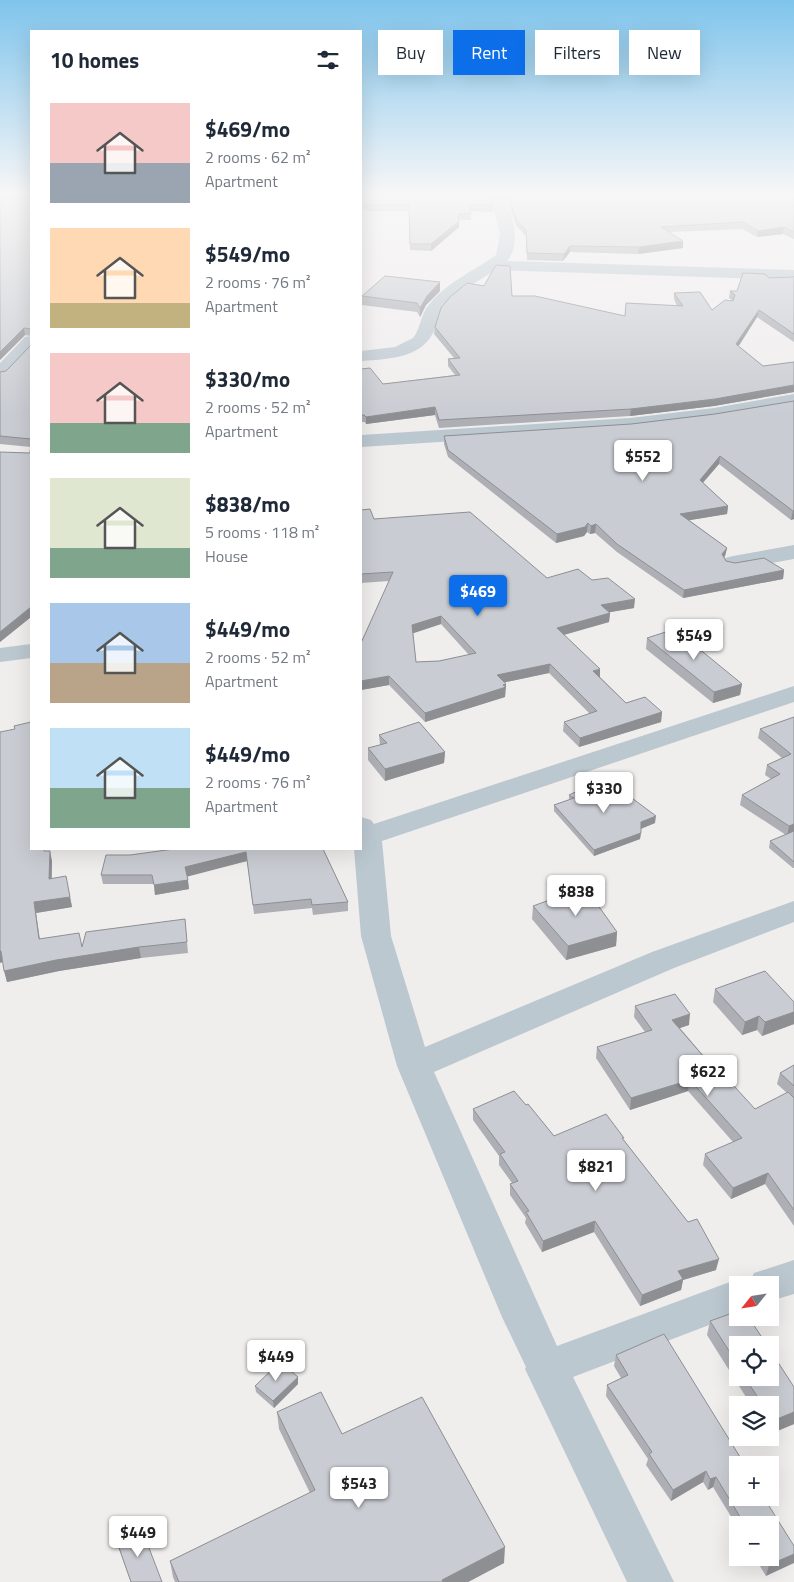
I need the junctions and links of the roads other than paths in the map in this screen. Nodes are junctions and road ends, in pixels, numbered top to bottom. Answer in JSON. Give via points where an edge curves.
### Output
{"nodes":[{"id":1,"x":490,"y":267,"type":"edge"},
{"id":2,"x":548,"y":267,"type":"edge"},
{"id":3,"x":794,"y":275,"type":"edge"},
{"id":4,"x":30,"y":342,"type":"edge"},
{"id":5,"x":362,"y":356,"type":"edge"},
{"id":6,"x":30,"y":369,"type":"edge"},
{"id":7,"x":2,"y":372,"type":"edge"},
{"id":8,"x":794,"y":400,"type":"edge"},
{"id":9,"x":362,"y":441,"type":"edge"},
{"id":10,"x":794,"y":552,"type":"edge"},
{"id":11,"x":733,"y":563,"type":"edge"},
{"id":12,"x":30,"y":651,"type":"edge"},
{"id":13,"x":0,"y":655,"type":"edge"},
{"id":14,"x":794,"y":694,"type":"edge"},
{"id":15,"x":364,"y":831,"type":"edge"},
{"id":16,"x":794,"y":911,"type":"edge"},
{"id":17,"x":414,"y":1066,"type":"junction"},
{"id":18,"x":794,"y":1277,"type":"edge"},
{"id":19,"x":779,"y":1282,"type":"edge"},
{"id":20,"x":729,"y":1299,"type":"edge"},
{"id":21,"x":545,"y":1369,"type":"junction"},
{"id":22,"x":651,"y":1582,"type":"edge"}],
"edges":[{"from":1,"to":5,"type":"street","via":[[442,299],[429,314],[424,335],[415,345]]},
{"from":2,"to":3,"type":"street"},
{"from":4,"to":7,"type":"street"},
{"from":6,"to":7,"type":"street"},
{"from":8,"to":9,"type":"street","via":[[630,424]]},
{"from":10,"to":11,"type":"street"},
{"from":12,"to":13,"type":"street"},
{"from":14,"to":15,"type":"street"},
{"from":15,"to":17,"type":"street","via":[[376,936]]},
{"from":16,"to":17,"type":"street","via":[[664,960]]},
{"from":17,"to":21,"type":"street"},
{"from":18,"to":19,"type":"street"},
{"from":20,"to":21,"type":"street"},
{"from":21,"to":22,"type":"street"}]}
